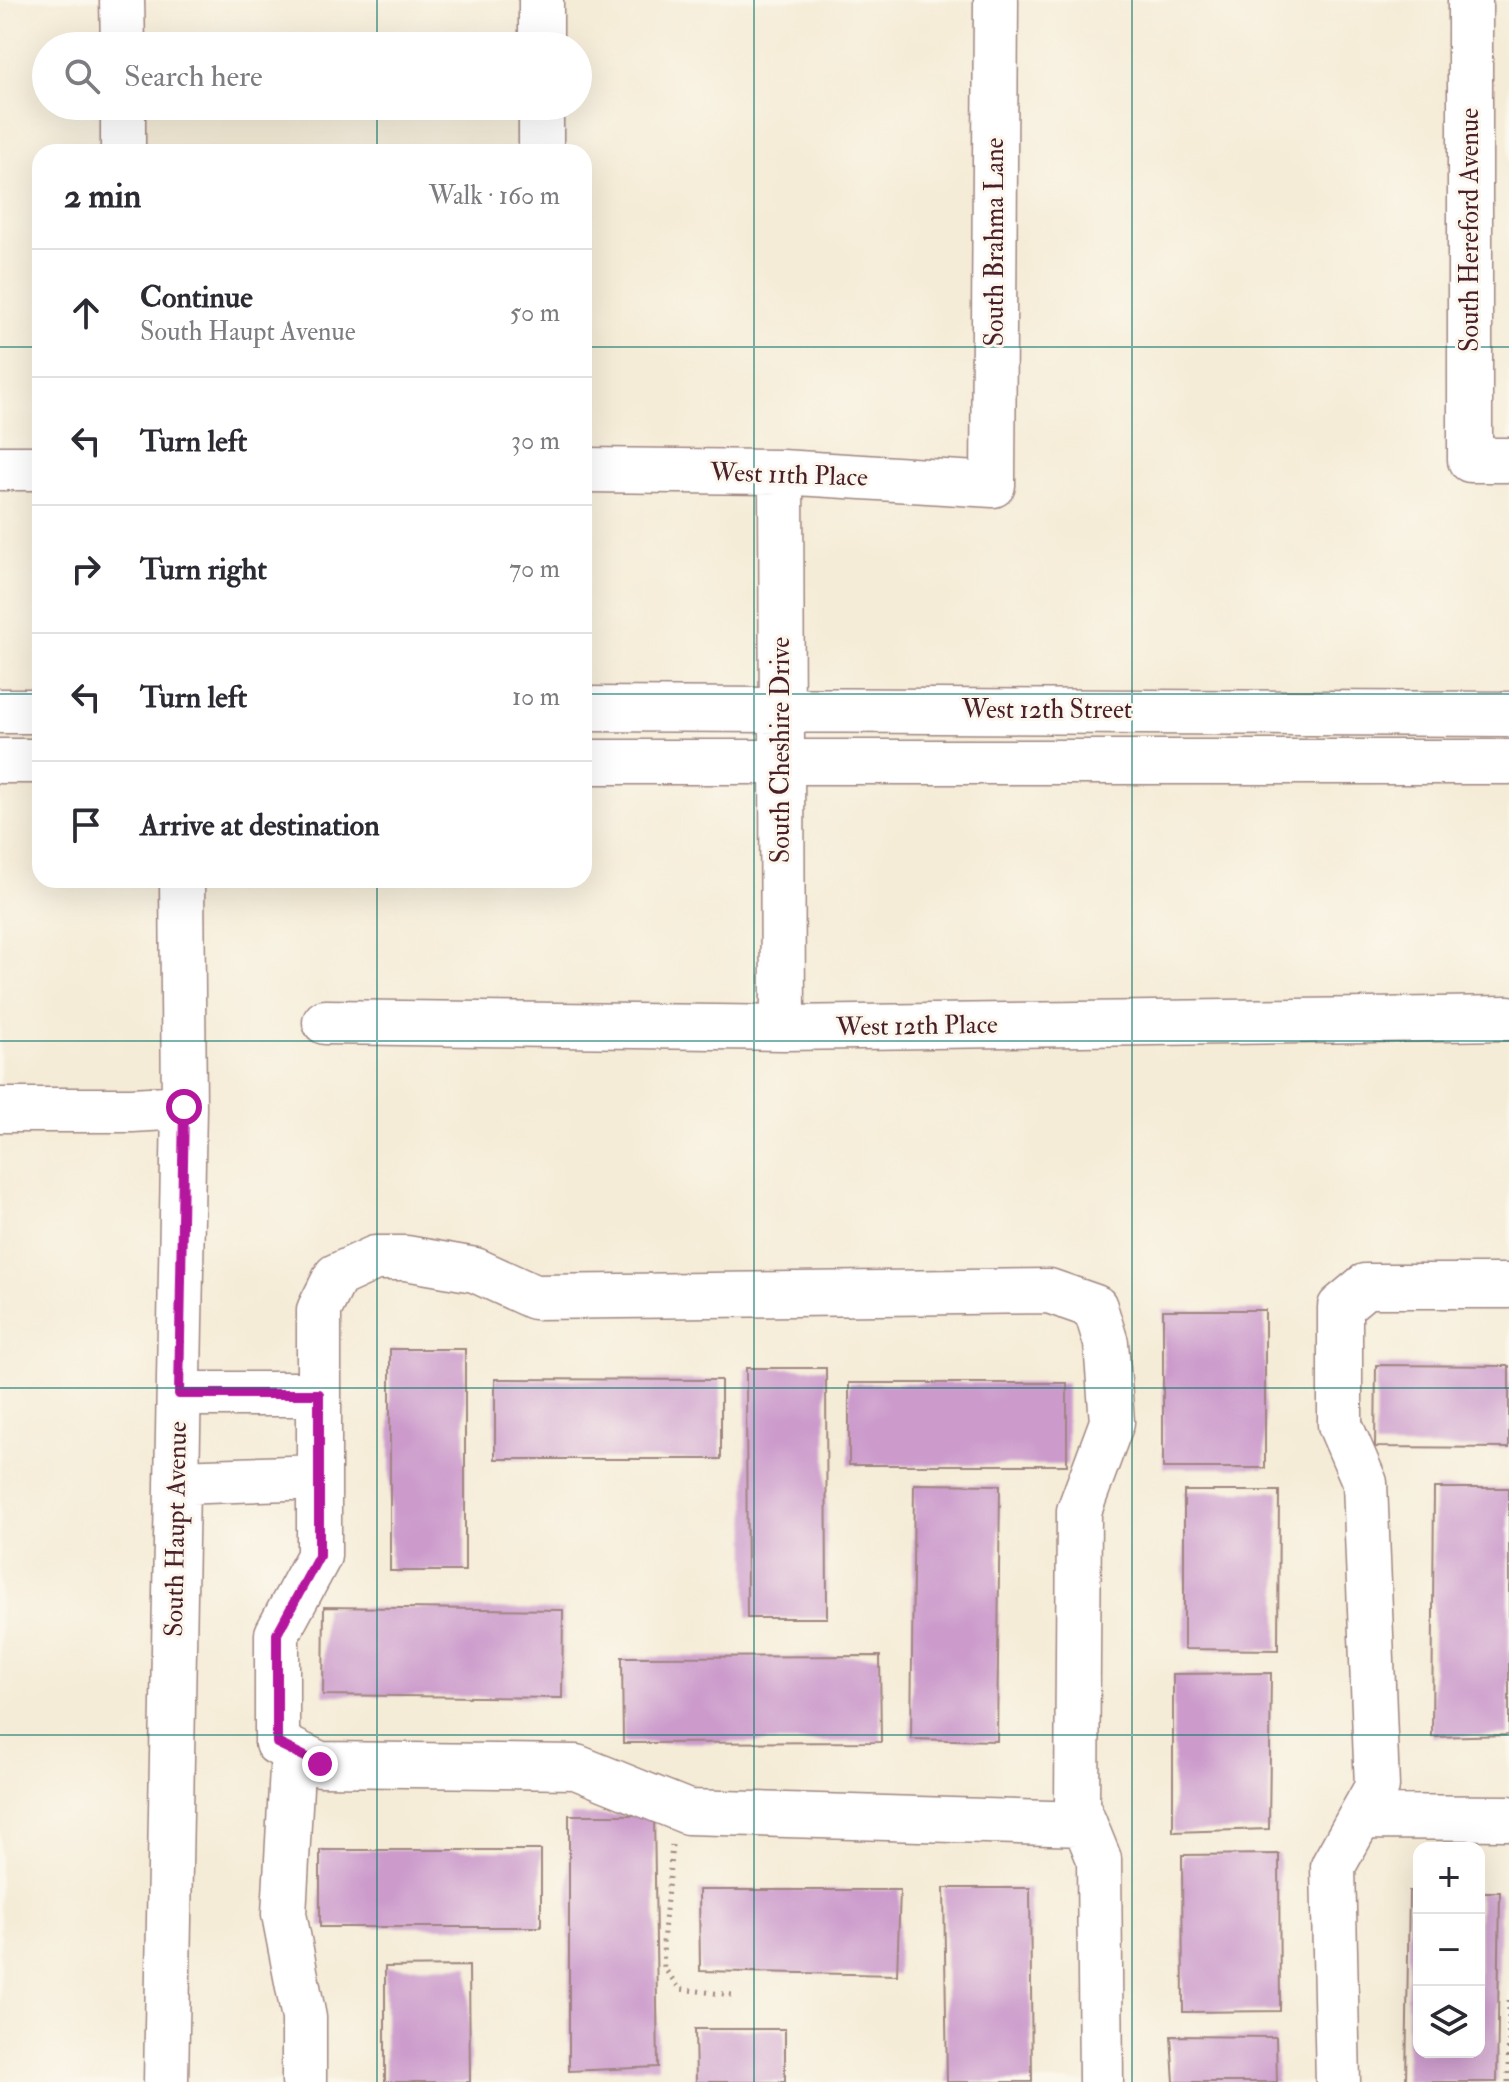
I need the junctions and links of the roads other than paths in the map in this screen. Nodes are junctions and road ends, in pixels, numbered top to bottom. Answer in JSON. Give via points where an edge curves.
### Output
{"nodes":[{"id":1,"x":122,"y":0,"type":"edge"},
{"id":2,"x":541,"y":0,"type":"edge"},
{"id":3,"x":996,"y":0,"type":"edge"},
{"id":4,"x":1470,"y":0,"type":"edge"},
{"id":5,"x":123,"y":32,"type":"edge"},
{"id":6,"x":541,"y":32,"type":"edge"},
{"id":7,"x":123,"y":120,"type":"edge"},
{"id":8,"x":541,"y":120,"type":"edge"},
{"id":9,"x":123,"y":144,"type":"edge"},
{"id":10,"x":541,"y":144,"type":"edge"},
{"id":11,"x":1490,"y":460,"type":"edge"},
{"id":12,"x":0,"y":468,"type":"edge"},
{"id":13,"x":32,"y":468,"type":"edge"},
{"id":14,"x":592,"y":470,"type":"edge"},
{"id":15,"x":781,"y":472,"type":"junction"},
{"id":16,"x":993,"y":485,"type":"joint"},
{"id":17,"x":781,"y":708,"type":"junction"},
{"id":18,"x":592,"y":709,"type":"edge"},
{"id":19,"x":0,"y":711,"type":"edge"},
{"id":20,"x":32,"y":711,"type":"edge"},
{"id":21,"x":1509,"y":714,"type":"edge"},
{"id":22,"x":0,"y":761,"type":"edge"},
{"id":23,"x":32,"y":761,"type":"edge"},
{"id":24,"x":592,"y":762,"type":"edge"},
{"id":25,"x":781,"y":762,"type":"junction"},
{"id":26,"x":1509,"y":762,"type":"edge"},
{"id":27,"x":182,"y":888,"type":"edge"},
{"id":28,"x":1509,"y":1018,"type":"edge"},
{"id":29,"x":325,"y":1022,"type":"dead end"},
{"id":30,"x":783,"y":1028,"type":"junction"},
{"id":31,"x":184,"y":1107,"type":"junction"},
{"id":32,"x":0,"y":1110,"type":"edge"},
{"id":33,"x":1509,"y":1286,"type":"edge"},
{"id":34,"x":179,"y":1394,"type":"junction"},
{"id":35,"x":319,"y":1394,"type":"junction"},
{"id":36,"x":319,"y":1477,"type":"junction"},
{"id":37,"x":177,"y":1482,"type":"junction"},
{"id":38,"x":293,"y":1751,"type":"junction"},
{"id":39,"x":1361,"y":1817,"type":"junction"},
{"id":40,"x":1509,"y":1818,"type":"edge"},
{"id":41,"x":1085,"y":1824,"type":"junction"},
{"id":42,"x":166,"y":2082,"type":"edge"},
{"id":43,"x":304,"y":2082,"type":"edge"},
{"id":44,"x":1101,"y":2082,"type":"edge"},
{"id":45,"x":1338,"y":2082,"type":"edge"}],
"edges":[{"from":1,"to":5,"type":"street"},
{"from":2,"to":6,"type":"street"},
{"from":3,"to":16,"type":"street","name":"South Brahma Lane"},
{"from":4,"to":11,"type":"street","name":"South Hereford Avenue"},
{"from":7,"to":9,"type":"street"},
{"from":8,"to":10,"type":"street"},
{"from":12,"to":13,"type":"street"},
{"from":14,"to":15,"type":"street","name":"West 11th Place"},
{"from":15,"to":16,"type":"street","name":"West 11th Place"},
{"from":15,"to":17,"type":"street","name":"South Cheshire Drive"},
{"from":17,"to":18,"type":"street","name":"West 12th Street"},
{"from":17,"to":21,"type":"street","name":"West 12th Street"},
{"from":17,"to":25,"type":"street","name":"South Cheshire Drive"},
{"from":19,"to":20,"type":"street"},
{"from":22,"to":23,"type":"street"},
{"from":24,"to":25,"type":"street","name":"West 12th Street"},
{"from":25,"to":26,"type":"street","name":"West 12th Street"},
{"from":25,"to":30,"type":"street","name":"South Cheshire Drive"},
{"from":27,"to":31,"type":"street","name":"South Haupt Avenue"},
{"from":28,"to":30,"type":"street","name":"West 12th Place"},
{"from":29,"to":30,"type":"street","name":"West 12th Place"},
{"from":31,"to":32,"type":"street"},
{"from":31,"to":34,"type":"street","name":"South Haupt Avenue"},
{"from":33,"to":39,"type":"street","via":[[1365,1286],[1340,1307],[1340,1425],[1365,1483],[1376,1741],[1377,1787]]},
{"from":34,"to":35,"type":"street"},
{"from":34,"to":37,"type":"street","name":"South Haupt Avenue"},
{"from":35,"to":36,"type":"street"},
{"from":35,"to":41,"type":"street","via":[[319,1310],[336,1276],[375,1258],[475,1270],[534,1297],[1049,1291],[1095,1307],[1106,1343],[1112,1422],[1079,1511],[1077,1805]]},
{"from":36,"to":37,"type":"street"},
{"from":36,"to":38,"type":"street","via":[[319,1556],[277,1634],[277,1743]]},
{"from":37,"to":42,"type":"street","name":"South Haupt Avenue"},
{"from":38,"to":41,"type":"street","via":[[320,1764],[576,1767],[688,1812]]},
{"from":38,"to":43,"type":"street","via":[[284,1914],[304,2018]]},
{"from":39,"to":40,"type":"street"},
{"from":39,"to":45,"type":"street","via":[[1333,1866]]},
{"from":41,"to":44,"type":"street","via":[[1099,1859]]}]}
